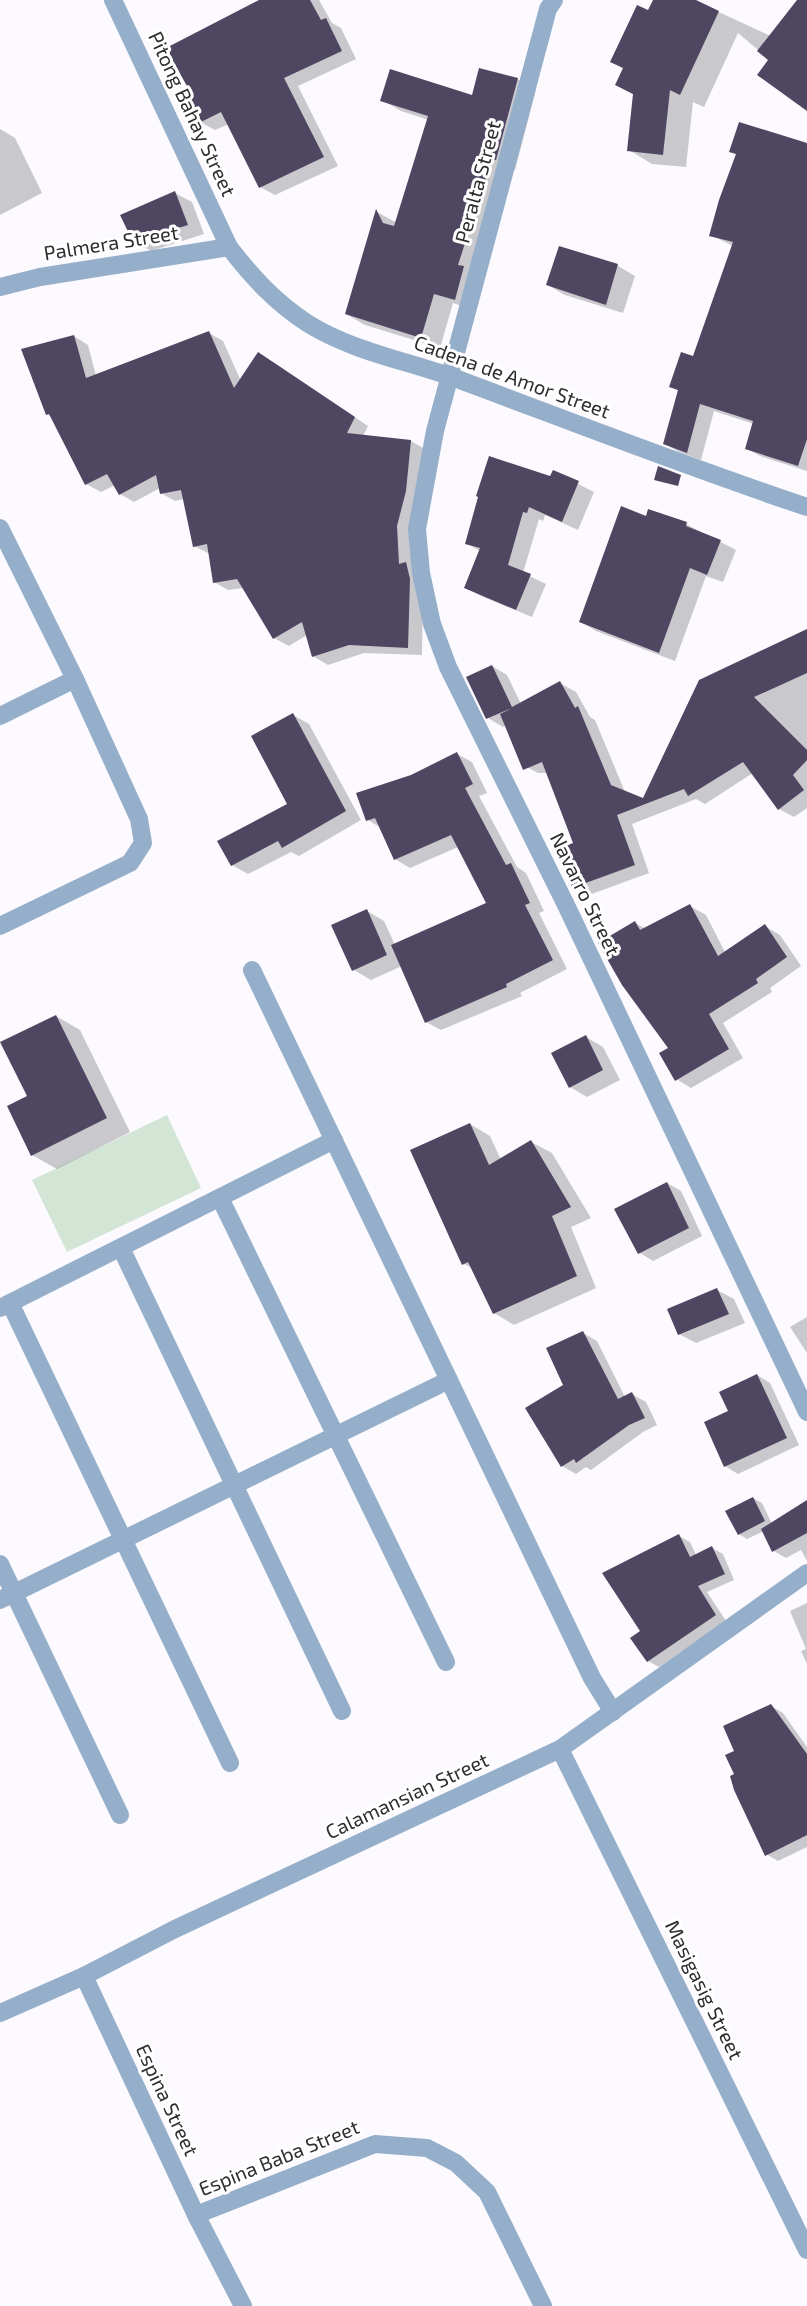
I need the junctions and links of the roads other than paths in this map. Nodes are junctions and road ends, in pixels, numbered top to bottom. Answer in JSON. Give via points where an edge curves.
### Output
{"nodes":[{"id":1,"x":113,"y":0,"type":"edge"},
{"id":2,"x":549,"y":3,"type":"edge"},
{"id":3,"x":229,"y":247,"type":"junction"},
{"id":4,"x":0,"y":287,"type":"edge"},
{"id":5,"x":449,"y":376,"type":"junction"},
{"id":6,"x":807,"y":507,"type":"edge"},
{"id":7,"x":0,"y":528,"type":"edge"},
{"id":8,"x":75,"y":679,"type":"junction"},
{"id":9,"x":0,"y":716,"type":"edge"},
{"id":10,"x":0,"y":926,"type":"edge"},
{"id":11,"x":252,"y":970,"type":"dead end"},
{"id":12,"x":334,"y":1140,"type":"junction"},
{"id":13,"x":220,"y":1198,"type":"junction"},
{"id":14,"x":121,"y":1248,"type":"junction"},
{"id":15,"x":5,"y":1306,"type":"edge"},
{"id":16,"x":449,"y":1380,"type":"junction"},
{"id":17,"x":807,"y":1412,"type":"edge"},
{"id":18,"x":336,"y":1435,"type":"junction"},
{"id":19,"x":234,"y":1485,"type":"junction"},
{"id":20,"x":123,"y":1539,"type":"junction"},
{"id":21,"x":0,"y":1563,"type":"edge"},
{"id":22,"x":807,"y":1573,"type":"edge"},
{"id":23,"x":7,"y":1596,"type":"edge"},
{"id":24,"x":446,"y":1662,"type":"dead end"},
{"id":25,"x":342,"y":1711,"type":"dead end"},
{"id":26,"x":613,"y":1712,"type":"junction"},
{"id":27,"x":560,"y":1749,"type":"junction"},
{"id":28,"x":230,"y":1763,"type":"dead end"},
{"id":29,"x":120,"y":1815,"type":"dead end"},
{"id":30,"x":84,"y":1976,"type":"junction"},
{"id":31,"x":0,"y":2013,"type":"edge"},
{"id":32,"x":196,"y":2214,"type":"junction"},
{"id":33,"x":807,"y":2250,"type":"edge"},
{"id":34,"x":243,"y":2306,"type":"edge"},
{"id":35,"x":543,"y":2306,"type":"edge"}],
"edges":[{"from":1,"to":3,"type":"street","name":"Pitong Bahay Street"},
{"from":2,"to":5,"type":"street","name":"Peralta Street"},
{"from":3,"to":4,"type":"street","name":"Palmera Street","via":[[39,277]]},
{"from":3,"to":5,"type":"street","name":"Cadena de Amor Street","via":[[280,305],[309,324],[342,342]]},
{"from":5,"to":6,"type":"street","name":"Cadena de Amor Street"},
{"from":5,"to":17,"type":"street","name":"Navarro Street","via":[[417,529],[432,624],[448,667],[572,916]]},
{"from":7,"to":8,"type":"street"},
{"from":8,"to":9,"type":"street"},
{"from":8,"to":10,"type":"street","via":[[139,819],[143,843],[130,863]]},
{"from":11,"to":12,"type":"street"},
{"from":12,"to":13,"type":"street"},
{"from":12,"to":16,"type":"street"},
{"from":13,"to":14,"type":"street"},
{"from":13,"to":18,"type":"street"},
{"from":14,"to":15,"type":"street"},
{"from":14,"to":19,"type":"street"},
{"from":15,"to":20,"type":"street"},
{"from":16,"to":18,"type":"street"},
{"from":16,"to":26,"type":"street","via":[[592,1678]]},
{"from":18,"to":19,"type":"street"},
{"from":18,"to":24,"type":"street"},
{"from":19,"to":20,"type":"street"},
{"from":19,"to":25,"type":"street"},
{"from":20,"to":23,"type":"street"},
{"from":20,"to":28,"type":"street"},
{"from":21,"to":23,"type":"street"},
{"from":22,"to":26,"type":"street","name":"Calamansian Street"},
{"from":23,"to":29,"type":"street"},
{"from":26,"to":27,"type":"street","name":"Calamansian Street"},
{"from":27,"to":30,"type":"street","name":"Calamansian Street","via":[[175,1929]]},
{"from":27,"to":33,"type":"street","name":"Masigasig Street"},
{"from":30,"to":31,"type":"street","name":"Calamansian Street"},
{"from":30,"to":32,"type":"street","name":"Espina Street"},
{"from":32,"to":34,"type":"street","name":"Espina Street"},
{"from":32,"to":35,"type":"street","name":"Espina Baba Street","via":[[375,2144],[427,2148],[456,2163],[487,2192]]}]}
